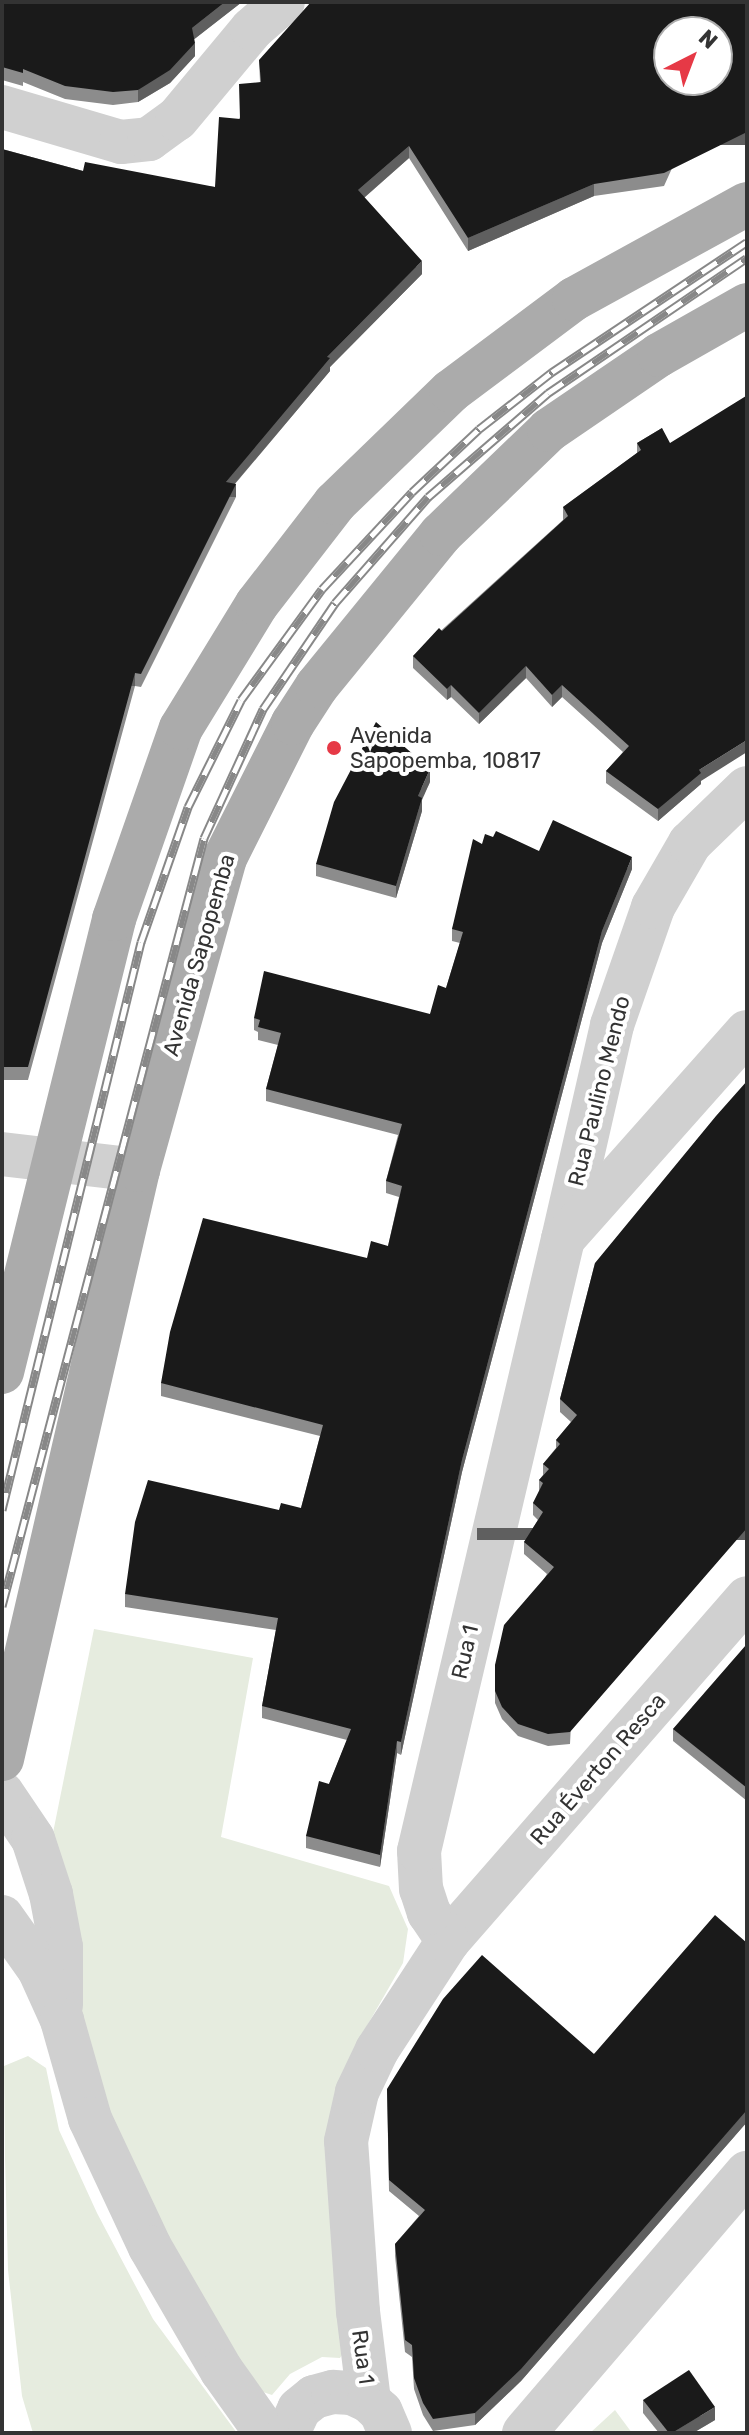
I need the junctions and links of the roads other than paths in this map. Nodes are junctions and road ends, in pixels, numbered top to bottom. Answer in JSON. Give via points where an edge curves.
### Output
{"nodes":[{"id":1,"x":283,"y":2,"type":"edge"},
{"id":2,"x":2,"y":107,"type":"edge"},
{"id":3,"x":747,"y":204,"type":"edge"},
{"id":4,"x":747,"y":305,"type":"edge"},
{"id":5,"x":747,"y":788,"type":"edge"},
{"id":6,"x":747,"y":1032,"type":"edge"},
{"id":7,"x":2,"y":1154,"type":"edge"},
{"id":8,"x":54,"y":1160,"type":"junction"},
{"id":9,"x":138,"y":1170,"type":"junction"},
{"id":10,"x":563,"y":1239,"type":"junction"},
{"id":11,"x":2,"y":1372,"type":"edge"},
{"id":12,"x":747,"y":1598,"type":"edge"},
{"id":13,"x":2,"y":1759,"type":"edge"},
{"id":14,"x":2,"y":1793,"type":"edge"},
{"id":15,"x":2,"y":1917,"type":"edge"},
{"id":16,"x":448,"y":1941,"type":"junction"},
{"id":17,"x":62,"y":2020,"type":"junction"},
{"id":18,"x":747,"y":2173,"type":"edge"},
{"id":19,"x":324,"y":2417,"type":"edge"},
{"id":20,"x":524,"y":2433,"type":"edge"}],
"edges":[{"from":1,"to":2,"type":"street","via":[[252,29],[177,119],[149,139],[121,142]]},
{"from":3,"to":8,"type":"main road","via":[[574,299],[451,391],[335,503],[257,604],[181,728],[114,919]]},
{"from":4,"to":9,"type":"main road","name":"Avenida Sapopemba","via":[[659,355],[549,430],[441,534],[317,686],[225,858]]},
{"from":5,"to":10,"type":"street","name":"Rua Paulino Mendo","via":[[690,843],[653,907],[612,1025]]},
{"from":6,"to":10,"type":"street","name":"Rua 1"},
{"from":7,"to":8,"type":"street"},
{"from":8,"to":9,"type":"street"},
{"from":8,"to":11,"type":"main road"},
{"from":9,"to":13,"type":"main road","name":"Avenida Sapopemba"},
{"from":10,"to":16,"type":"street","name":"Rua 1","via":[[419,1851],[421,1889]]},
{"from":12,"to":16,"type":"street","name":"Rua Éverton Resca"},
{"from":14,"to":17,"type":"street","via":[[33,1839],[51,1894],[61,1947]]},
{"from":15,"to":17,"type":"street","via":[[39,1969]]},
{"from":16,"to":19,"type":"street","name":"Rua 1","via":[[377,2050],[357,2092],[346,2141],[358,2312]]},
{"from":17,"to":19,"type":"street","via":[[90,2119],[150,2247],[222,2371],[257,2393]]},
{"from":18,"to":20,"type":"street"}]}
